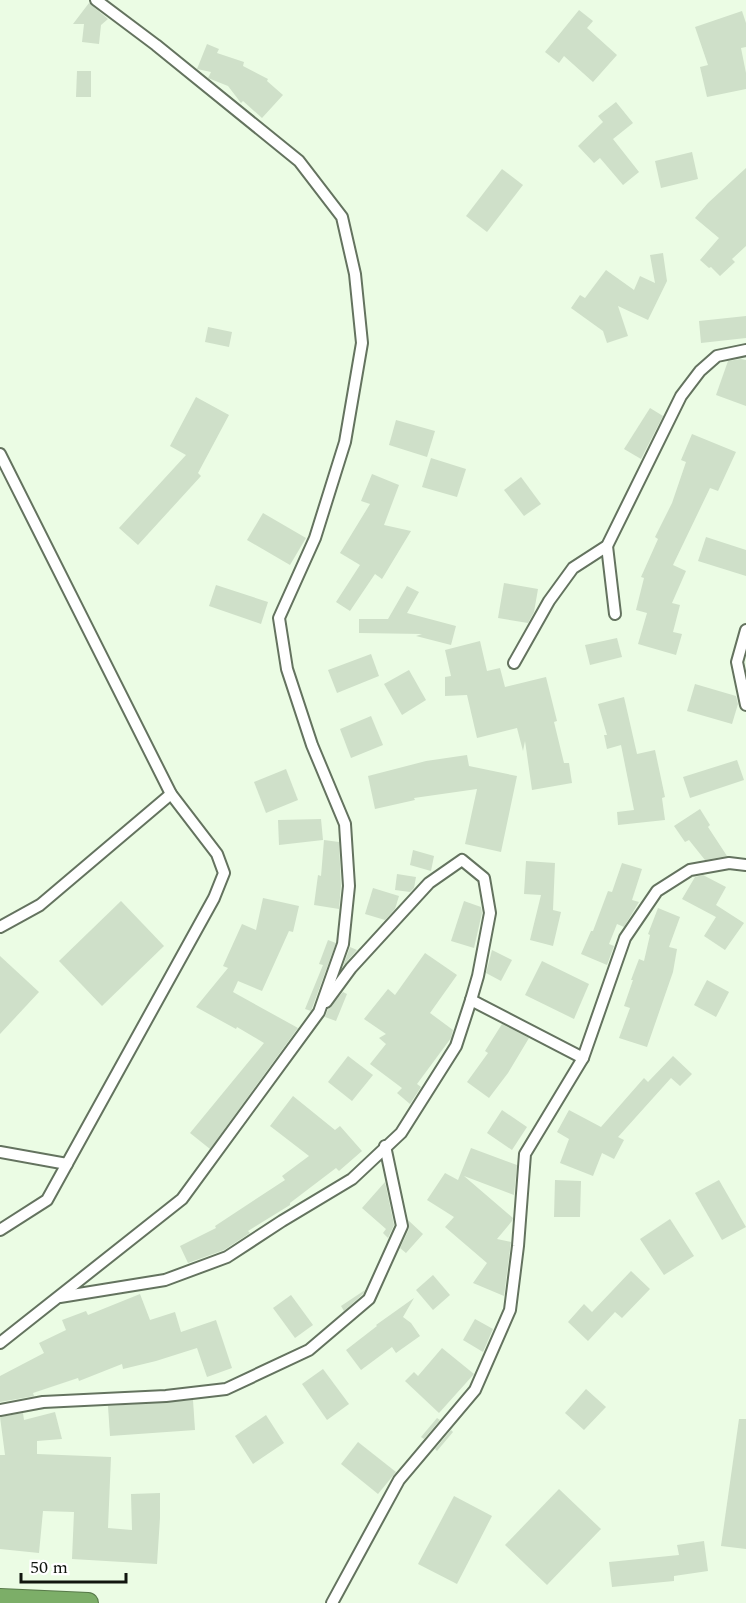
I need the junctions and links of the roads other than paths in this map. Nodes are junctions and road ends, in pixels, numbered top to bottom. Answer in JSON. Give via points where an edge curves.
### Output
{"nodes":[{"id":1,"x":96,"y":0,"type":"edge"},
{"id":2,"x":746,"y":350,"type":"edge"},
{"id":3,"x":0,"y":454,"type":"edge"},
{"id":4,"x":606,"y":546,"type":"junction"},
{"id":5,"x":615,"y":614,"type":"dead end"},
{"id":6,"x":746,"y":630,"type":"edge"},
{"id":7,"x":514,"y":663,"type":"dead end"},
{"id":8,"x":746,"y":705,"type":"edge"},
{"id":9,"x":171,"y":794,"type":"junction"},
{"id":10,"x":746,"y":865,"type":"edge"},
{"id":11,"x":0,"y":927,"type":"edge"},
{"id":12,"x":471,"y":1000,"type":"junction"},
{"id":13,"x":319,"y":1012,"type":"junction"},
{"id":14,"x":583,"y":1058,"type":"junction"},
{"id":15,"x":385,"y":1146,"type":"junction"},
{"id":16,"x":0,"y":1152,"type":"edge"},
{"id":17,"x":67,"y":1164,"type":"junction"},
{"id":18,"x":0,"y":1230,"type":"edge"},
{"id":19,"x":57,"y":1298,"type":"junction"},
{"id":20,"x":0,"y":1343,"type":"edge"},
{"id":21,"x":0,"y":1410,"type":"edge"},
{"id":22,"x":0,"y":1599,"type":"edge"},
{"id":23,"x":88,"y":1603,"type":"edge"},
{"id":24,"x":332,"y":1603,"type":"edge"}],
"edges":[{"from":1,"to":13,"type":"street","via":[[299,160],[342,217],[355,274],[362,343],[345,442],[315,538],[279,618],[291,680],[312,745],[345,824],[349,886],[343,944]]},
{"from":2,"to":4,"type":"street","via":[[717,356],[681,396]]},
{"from":3,"to":9,"type":"street"},
{"from":4,"to":5,"type":"street"},
{"from":4,"to":7,"type":"street","via":[[573,568],[549,600]]},
{"from":6,"to":8,"type":"street","via":[[737,662]]},
{"from":9,"to":11,"type":"street","via":[[40,905]]},
{"from":9,"to":17,"type":"street","via":[[217,854],[224,873],[214,898]]},
{"from":10,"to":14,"type":"street","via":[[729,863],[690,870],[657,891],[626,938]]},
{"from":12,"to":13,"type":"street","via":[[490,913],[484,878],[462,860],[429,883],[351,968]]},
{"from":12,"to":14,"type":"street"},
{"from":12,"to":15,"type":"street","via":[[456,1046],[401,1133]]},
{"from":13,"to":19,"type":"street","via":[[182,1199]]},
{"from":14,"to":24,"type":"street","via":[[525,1154],[510,1310],[476,1390],[399,1480]]},
{"from":15,"to":19,"type":"street","via":[[352,1179],[227,1257],[165,1280]]},
{"from":15,"to":21,"type":"street","via":[[402,1226],[369,1299],[309,1350],[226,1389],[43,1402]]},
{"from":16,"to":17,"type":"street"},
{"from":17,"to":18,"type":"street","via":[[47,1200]]},
{"from":19,"to":20,"type":"street"},
{"from":22,"to":23,"type":"highway"}]}
